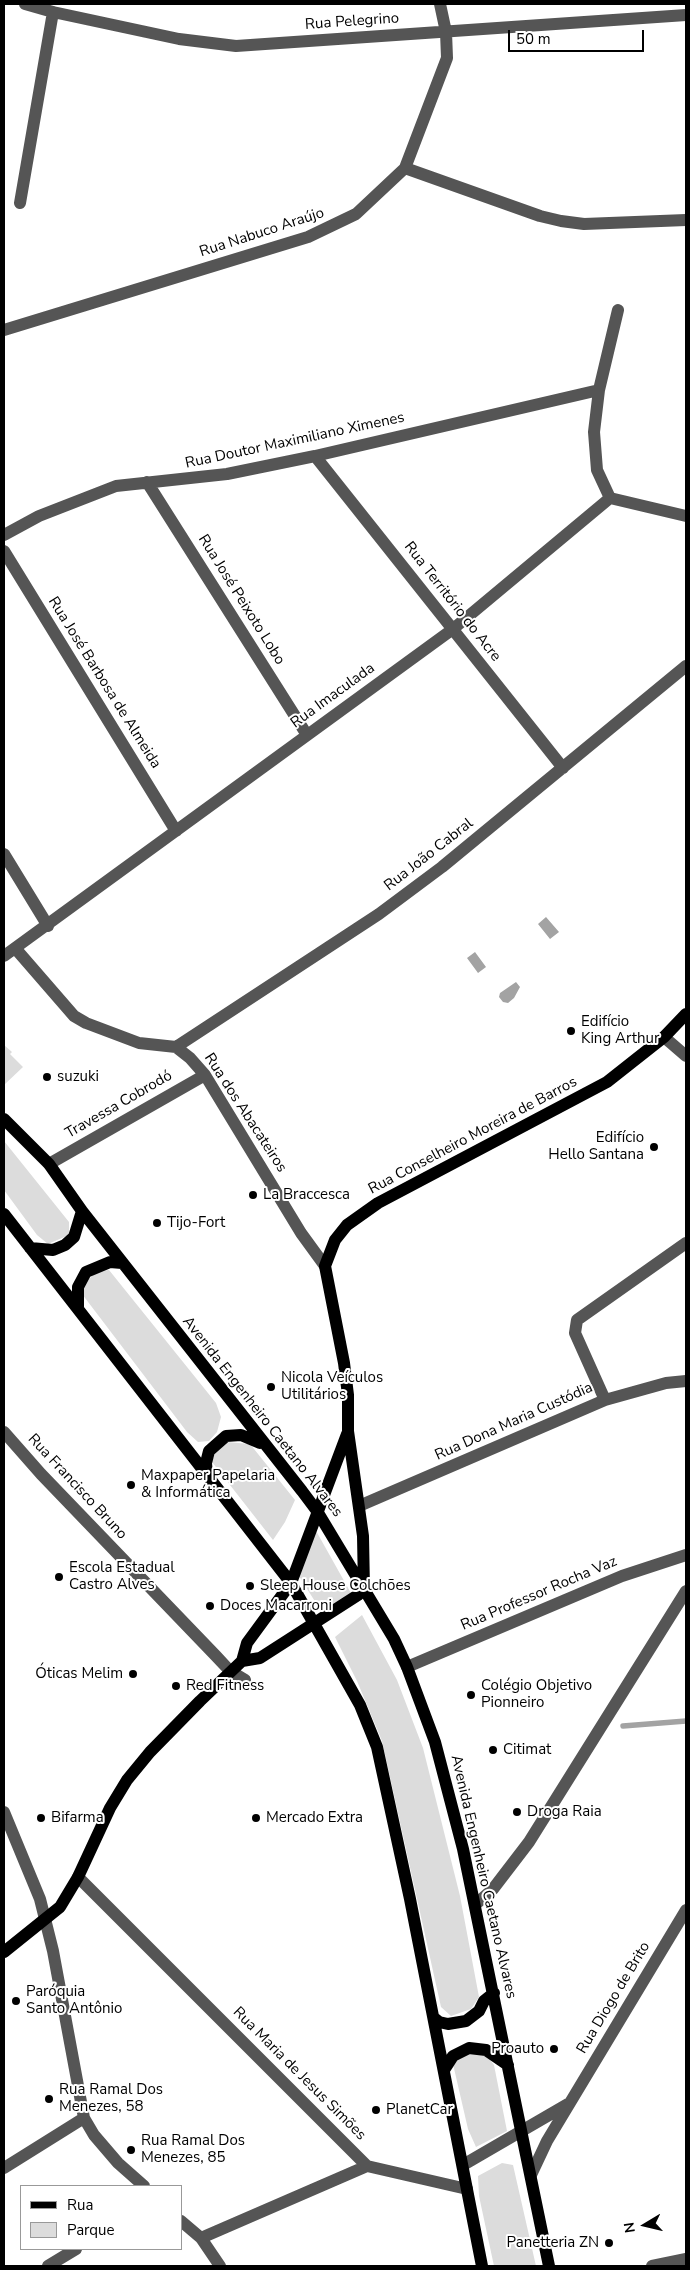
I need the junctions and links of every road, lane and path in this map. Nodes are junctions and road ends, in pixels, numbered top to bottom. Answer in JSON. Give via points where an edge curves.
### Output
{"nodes":[{"id":1,"x":25,"y":4,"type":"edge"},
{"id":2,"x":440,"y":4,"type":"edge"},
{"id":3,"x":53,"y":12,"type":"junction"},
{"id":4,"x":686,"y":14,"type":"edge"},
{"id":5,"x":446,"y":32,"type":"junction"},
{"id":6,"x":405,"y":168,"type":"junction"},
{"id":7,"x":20,"y":203,"type":"dead end"},
{"id":8,"x":686,"y":220,"type":"edge"},
{"id":9,"x":618,"y":310,"type":"dead end"},
{"id":10,"x":4,"y":330,"type":"edge"},
{"id":11,"x":599,"y":390,"type":"junction"},
{"id":12,"x":315,"y":456,"type":"junction"},
{"id":13,"x":147,"y":482,"type":"junction"},
{"id":14,"x":610,"y":498,"type":"junction"},
{"id":15,"x":686,"y":516,"type":"edge"},
{"id":16,"x":4,"y":535,"type":"edge"},
{"id":17,"x":4,"y":551,"type":"edge"},
{"id":18,"x":452,"y":628,"type":"junction"},
{"id":19,"x":686,"y":666,"type":"edge"},
{"id":20,"x":307,"y":735,"type":"junction"},
{"id":21,"x":563,"y":768,"type":"junction"},
{"id":22,"x":176,"y":831,"type":"junction"},
{"id":23,"x":4,"y":854,"type":"edge"},
{"id":24,"x":48,"y":926,"type":"junction"},
{"id":25,"x":15,"y":948,"type":"junction"},
{"id":26,"x":4,"y":956,"type":"edge"},
{"id":27,"x":686,"y":1014,"type":"edge"},
{"id":28,"x":664,"y":1037,"type":"junction"},
{"id":29,"x":176,"y":1047,"type":"junction"},
{"id":30,"x":686,"y":1056,"type":"edge"},
{"id":31,"x":204,"y":1075,"type":"junction"},
{"id":32,"x":4,"y":1119,"type":"edge"},
{"id":33,"x":49,"y":1164,"type":"junction"},
{"id":34,"x":82,"y":1211,"type":"junction"},
{"id":35,"x":4,"y":1214,"type":"edge"},
{"id":36,"x":686,"y":1244,"type":"edge"},
{"id":37,"x":30,"y":1248,"type":"junction"},
{"id":38,"x":122,"y":1263,"type":"junction"},
{"id":39,"x":325,"y":1266,"type":"junction"},
{"id":40,"x":78,"y":1309,"type":"junction"},
{"id":41,"x":686,"y":1381,"type":"edge"},
{"id":42,"x":605,"y":1400,"type":"junction"},
{"id":43,"x":4,"y":1432,"type":"edge"},
{"id":44,"x":348,"y":1432,"type":"junction"},
{"id":45,"x":264,"y":1446,"type":"junction"},
{"id":46,"x":207,"y":1475,"type":"junction"},
{"id":47,"x":358,"y":1506,"type":"junction"},
{"id":48,"x":317,"y":1511,"type":"junction"},
{"id":49,"x":686,"y":1555,"type":"edge"},
{"id":50,"x":290,"y":1583,"type":"junction"},
{"id":51,"x":364,"y":1589,"type":"junction"},
{"id":52,"x":686,"y":1591,"type":"edge"},
{"id":53,"x":314,"y":1621,"type":"junction"},
{"id":54,"x":242,"y":1661,"type":"junction"},
{"id":55,"x":407,"y":1667,"type":"junction"},
{"id":56,"x":230,"y":1671,"type":"junction"},
{"id":57,"x":245,"y":1680,"type":"dead end"},
{"id":58,"x":4,"y":1812,"type":"edge"},
{"id":59,"x":78,"y":1877,"type":"junction"},
{"id":60,"x":476,"y":1904,"type":"junction"},
{"id":61,"x":686,"y":1910,"type":"edge"},
{"id":62,"x":45,"y":1921,"type":"junction"},
{"id":63,"x":4,"y":1952,"type":"edge"},
{"id":64,"x":494,"y":1993,"type":"junction"},
{"id":65,"x":434,"y":2018,"type":"junction"},
{"id":66,"x":508,"y":2065,"type":"junction"},
{"id":67,"x":444,"y":2070,"type":"junction"},
{"id":68,"x":570,"y":2103,"type":"junction"},
{"id":69,"x":84,"y":2118,"type":"junction"},
{"id":70,"x":522,"y":2130,"type":"junction"},
{"id":71,"x":462,"y":2165,"type":"junction"},
{"id":72,"x":367,"y":2166,"type":"junction"},
{"id":73,"x":4,"y":2168,"type":"edge"},
{"id":74,"x":531,"y":2175,"type":"junction"},
{"id":75,"x":143,"y":2185,"type":"edge"},
{"id":76,"x":467,"y":2189,"type":"junction"},
{"id":77,"x":182,"y":2221,"type":"edge"},
{"id":78,"x":201,"y":2238,"type":"junction"},
{"id":79,"x":74,"y":2250,"type":"edge"},
{"id":80,"x":686,"y":2259,"type":"edge"},
{"id":81,"x":48,"y":2266,"type":"edge"},
{"id":82,"x":220,"y":2266,"type":"edge"},
{"id":83,"x":482,"y":2266,"type":"edge"},
{"id":84,"x":549,"y":2266,"type":"edge"},
{"id":85,"x":652,"y":2266,"type":"edge"}],
"edges":[{"from":1,"to":3,"type":"street","name":"Rua Pelegrino"},
{"from":2,"to":5,"type":"street","name":"Rua Nabuco Araújo"},
{"from":3,"to":5,"type":"street","name":"Rua Pelegrino","via":[[178,39],[236,46]]},
{"from":3,"to":7,"type":"street"},
{"from":4,"to":5,"type":"street","name":"Rua Pelegrino"},
{"from":5,"to":6,"type":"street","name":"Rua Nabuco Araújo","via":[[448,48],[443,70]]},
{"from":6,"to":8,"type":"street","via":[[561,221],[584,224]]},
{"from":6,"to":10,"type":"street","name":"Rua Nabuco Araújo","via":[[356,214],[308,237]]},
{"from":9,"to":11,"type":"street"},
{"from":11,"to":12,"type":"street","name":"Rua Doutor Maximiliano Ximenes"},
{"from":11,"to":14,"type":"street","via":[[595,452],[597,470]]},
{"from":12,"to":13,"type":"street","name":"Rua Doutor Maximiliano Ximenes","via":[[227,474]]},
{"from":12,"to":18,"type":"street","name":"Rua Território do Acre"},
{"from":13,"to":16,"type":"street","name":"Rua Doutor Maximiliano Ximenes","via":[[116,486],[39,516]]},
{"from":13,"to":20,"type":"street","name":"Rua José Peixoto Lobo"},
{"from":14,"to":15,"type":"street"},
{"from":14,"to":18,"type":"street","name":"Rua Imaculada"},
{"from":17,"to":22,"type":"street","name":"Rua José Barbosa de Almeida"},
{"from":18,"to":20,"type":"street","name":"Rua Imaculada"},
{"from":18,"to":21,"type":"street","name":"Rua Território do Acre"},
{"from":19,"to":21,"type":"street","name":"Rua João Cabral"},
{"from":20,"to":22,"type":"street","name":"Rua Imaculada"},
{"from":21,"to":29,"type":"street","name":"Rua João Cabral","via":[[379,914]]},
{"from":22,"to":24,"type":"street","name":"Rua Imaculada"},
{"from":23,"to":24,"type":"street"},
{"from":24,"to":25,"type":"street","name":"Rua Imaculada"},
{"from":25,"to":26,"type":"street","name":"Rua Imaculada"},
{"from":25,"to":29,"type":"street","via":[[74,1016],[139,1043]]},
{"from":27,"to":28,"type":"main road","name":"Rua Conselheiro Moreira de Barros"},
{"from":28,"to":30,"type":"street"},
{"from":28,"to":39,"type":"main road","name":"Rua Conselheiro Moreira de Barros","via":[[607,1082],[378,1203],[347,1225],[335,1240]]},
{"from":29,"to":31,"type":"street","name":"Rua dos Abacateiros"},
{"from":31,"to":33,"type":"street","name":"Travessa Cobrodó"},
{"from":31,"to":39,"type":"street","name":"Rua dos Abacateiros","via":[[301,1233]]},
{"from":32,"to":33,"type":"main road","name":"Avenida Engenheiro Caetano Alvares"},
{"from":33,"to":34,"type":"main road","name":"Avenida Engenheiro Caetano Alvares"},
{"from":34,"to":37,"type":"main road","via":[[74,1237],[65,1245],[44,1250]]},
{"from":34,"to":38,"type":"main road","name":"Avenida Engenheiro Caetano Alvares"},
{"from":35,"to":37,"type":"main road"},
{"from":36,"to":42,"type":"street","via":[[577,1320],[576,1333]]},
{"from":37,"to":40,"type":"main road"},
{"from":38,"to":40,"type":"main road","via":[[110,1262],[86,1272],[78,1287]]},
{"from":38,"to":45,"type":"main road","name":"Avenida Engenheiro Caetano Alvares"},
{"from":39,"to":44,"type":"main road","via":[[344,1363]]},
{"from":40,"to":46,"type":"main road"},
{"from":41,"to":42,"type":"street","name":"Rua Dona Maria Custódia","via":[[666,1383]]},
{"from":42,"to":47,"type":"street","name":"Rua Dona Maria Custódia"},
{"from":43,"to":56,"type":"street","name":"Rua Francisco Bruno"},
{"from":44,"to":47,"type":"main road"},
{"from":44,"to":48,"type":"main road"},
{"from":45,"to":46,"type":"main road","via":[[241,1435],[226,1436],[209,1451]]},
{"from":45,"to":48,"type":"main road","name":"Avenida Engenheiro Caetano Alvares"},
{"from":46,"to":50,"type":"main road"},
{"from":47,"to":51,"type":"main road","via":[[365,1560]]},
{"from":48,"to":50,"type":"main road"},
{"from":48,"to":51,"type":"main road","name":"Avenida Engenheiro Caetano Alvares"},
{"from":49,"to":55,"type":"street","name":"Rua Professor Rocha Vaz","via":[[622,1576]]},
{"from":50,"to":53,"type":"main road"},
{"from":50,"to":54,"type":"main road","via":[[246,1643]]},
{"from":51,"to":53,"type":"main road"},
{"from":51,"to":55,"type":"main road","name":"Avenida Engenheiro Caetano Alvares"},
{"from":52,"to":60,"type":"street","via":[[529,1842],[493,1889]]},
{"from":53,"to":54,"type":"main road","via":[[260,1658]]},
{"from":53,"to":65,"type":"main road","via":[[360,1705],[377,1747]]},
{"from":54,"to":56,"type":"main road"},
{"from":55,"to":60,"type":"main road","name":"Avenida Engenheiro Caetano Alvares","via":[[434,1742]]},
{"from":56,"to":57,"type":"street","name":"Rua Francisco Bruno"},
{"from":56,"to":59,"type":"main road","via":[[150,1752],[127,1780],[106,1815]]},
{"from":58,"to":62,"type":"street","via":[[40,1899]]},
{"from":59,"to":62,"type":"main road","via":[[60,1907]]},
{"from":59,"to":72,"type":"street","name":"Rua Maria de Jesus Simões"},
{"from":60,"to":64,"type":"main road","name":"Avenida Engenheiro Caetano Alvares"},
{"from":61,"to":68,"type":"street","name":"Rua Diogo de Brito"},
{"from":62,"to":63,"type":"main road"},
{"from":62,"to":69,"type":"street"},
{"from":64,"to":65,"type":"main road","via":[[466,2021],[448,2024]]},
{"from":64,"to":66,"type":"main road","name":"Avenida Engenheiro Caetano Alvares"},
{"from":65,"to":67,"type":"main road"},
{"from":66,"to":67,"type":"main road","via":[[486,2050],[469,2048],[454,2056]]},
{"from":66,"to":70,"type":"main road","name":"Avenida Engenheiro Caetano Alvares"},
{"from":67,"to":71,"type":"main road"},
{"from":68,"to":70,"type":"street","name":"Rua Diogo de Brito"},
{"from":68,"to":74,"type":"street","name":"Rua Diogo de Brito"},
{"from":69,"to":73,"type":"street"},
{"from":69,"to":75,"type":"street","via":[[112,2156]]},
{"from":70,"to":71,"type":"street","name":"Rua Diogo de Brito"},
{"from":70,"to":74,"type":"main road","name":"Avenida Engenheiro Caetano Alvares"},
{"from":71,"to":76,"type":"main road"},
{"from":72,"to":76,"type":"street"},
{"from":72,"to":78,"type":"street"},
{"from":74,"to":84,"type":"main road","name":"Avenida Engenheiro Caetano Alvares"},
{"from":76,"to":83,"type":"main road"},
{"from":77,"to":78,"type":"street"},
{"from":78,"to":82,"type":"street"},
{"from":79,"to":81,"type":"street"},
{"from":80,"to":85,"type":"street"}]}
